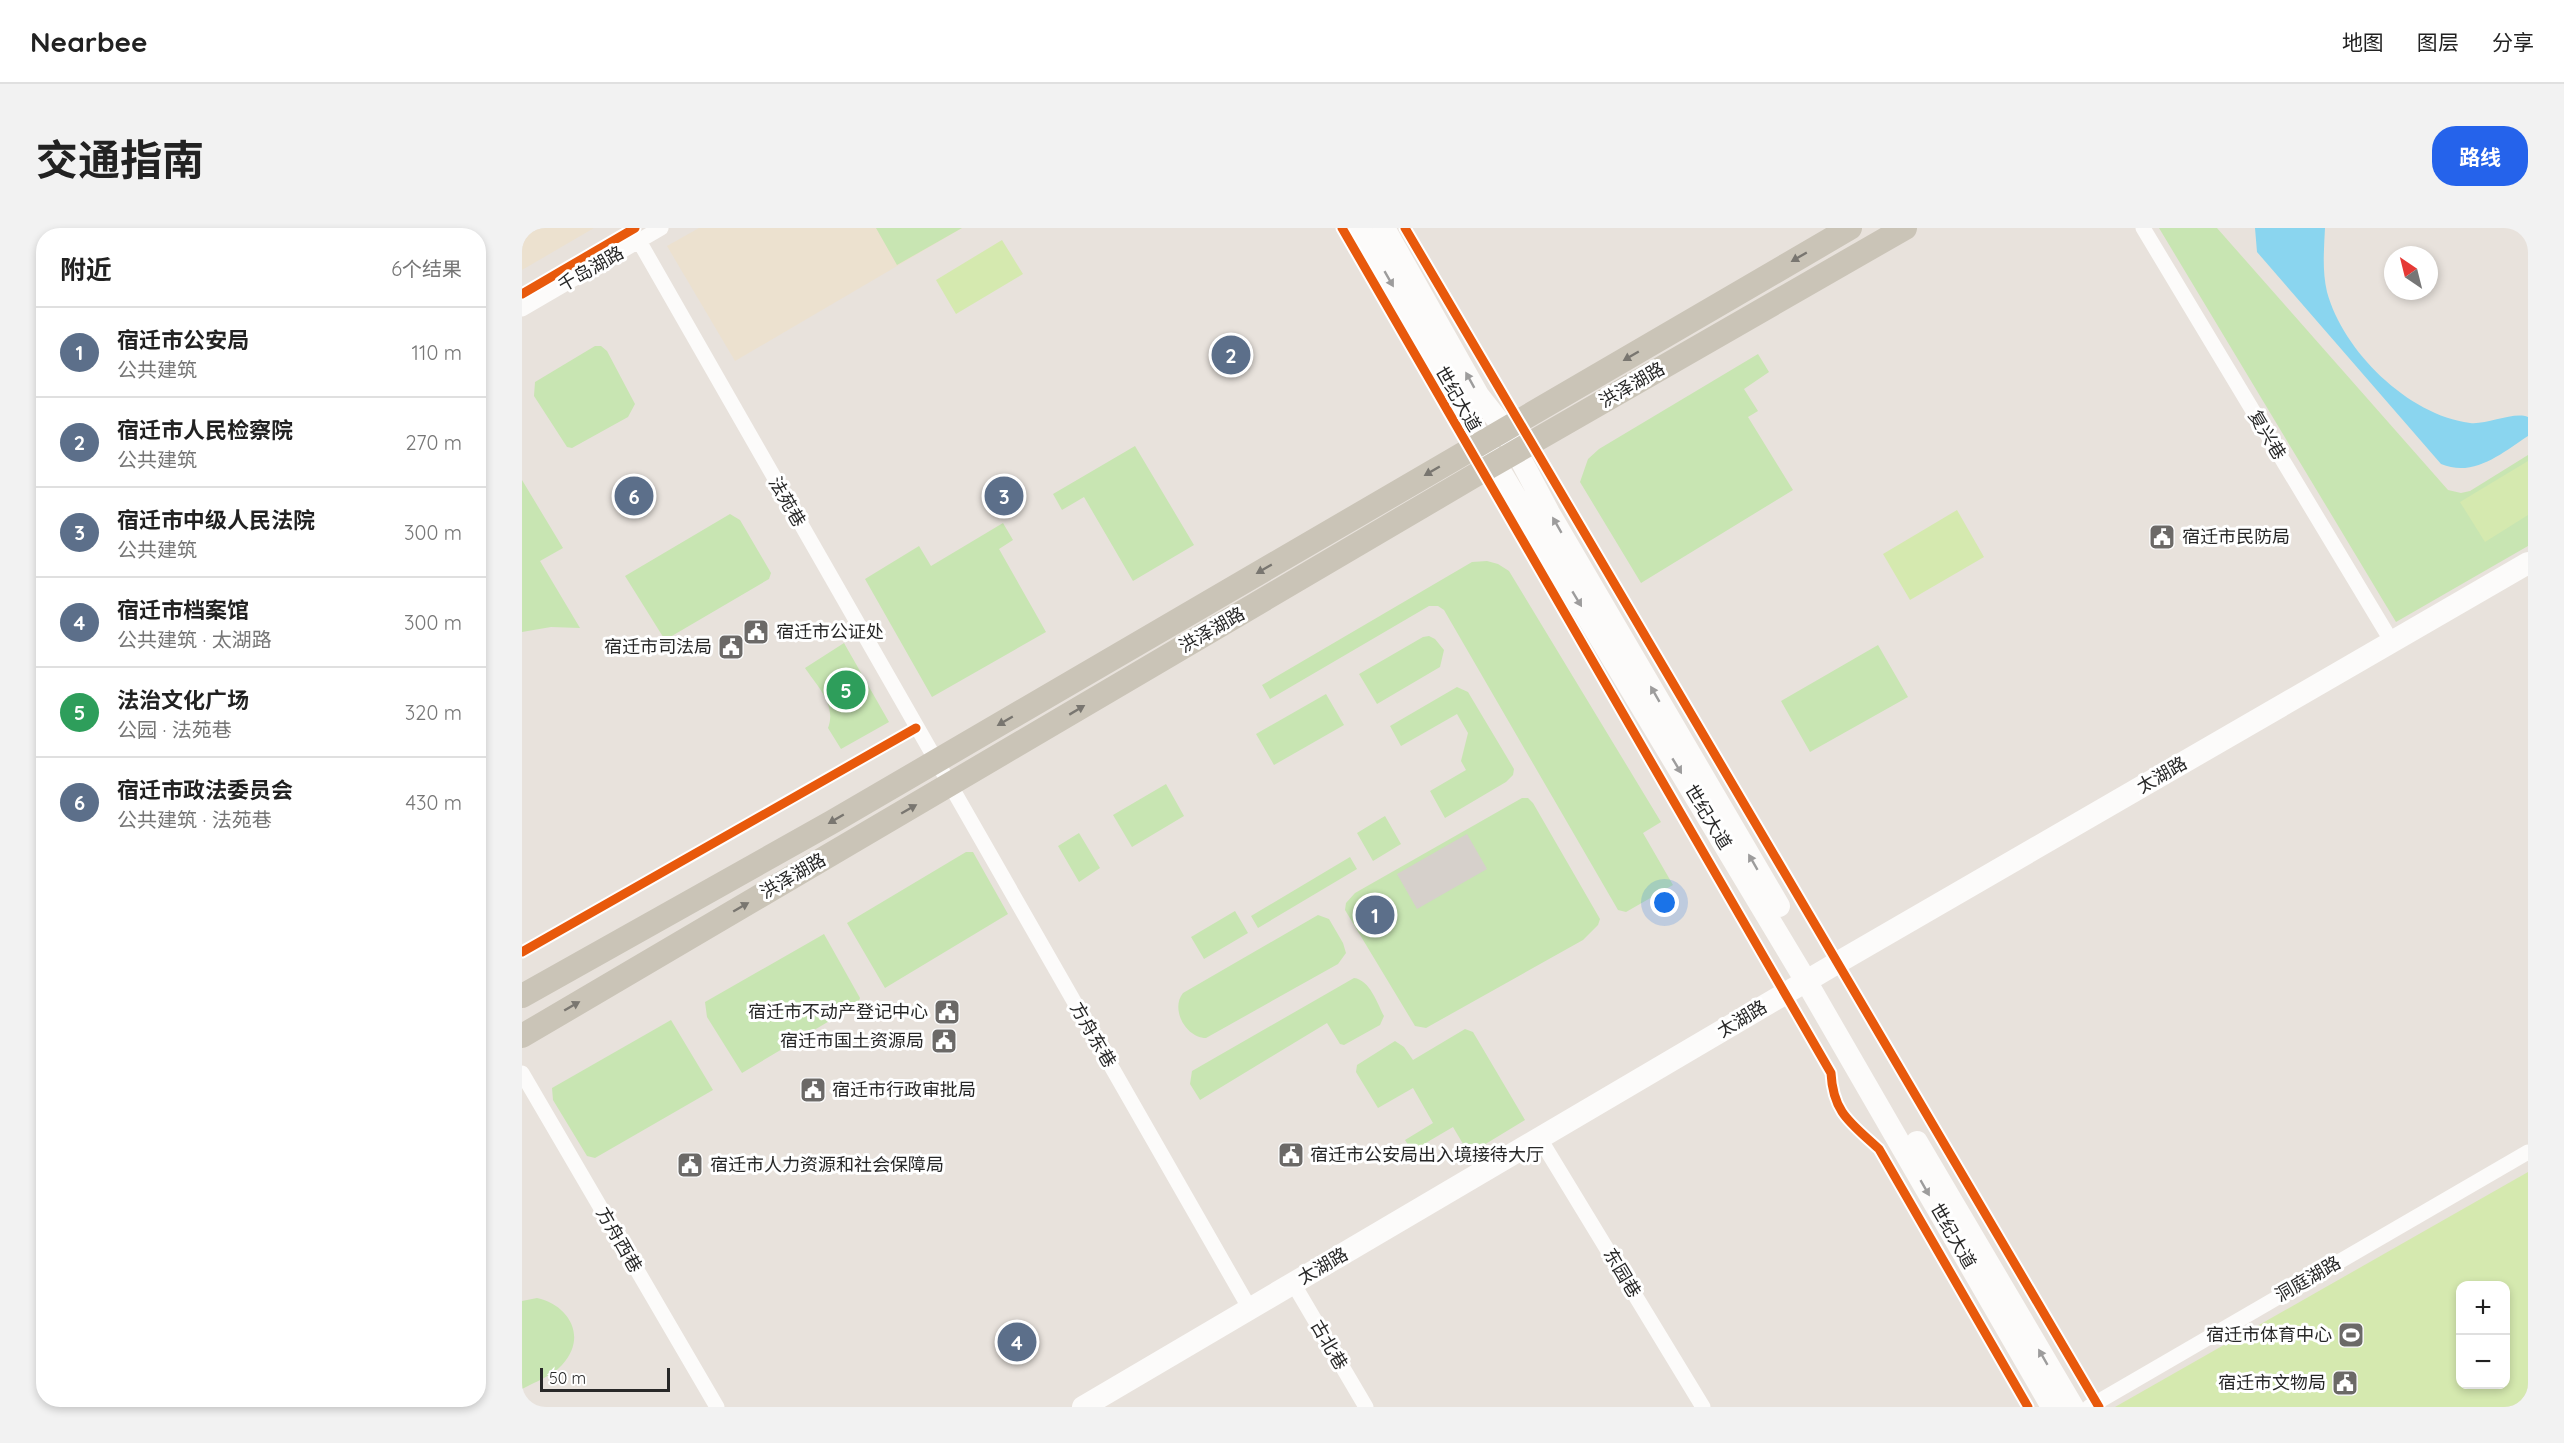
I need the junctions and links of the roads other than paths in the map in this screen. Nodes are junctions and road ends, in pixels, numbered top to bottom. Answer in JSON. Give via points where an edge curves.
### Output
{"nodes":[{"id":1,"x":661,"y":228,"type":"edge"},
{"id":2,"x":1360,"y":228,"type":"edge"},
{"id":3,"x":1384,"y":228,"type":"edge"},
{"id":4,"x":1850,"y":228,"type":"edge"},
{"id":5,"x":1905,"y":228,"type":"edge"},
{"id":6,"x":2143,"y":228,"type":"edge"},
{"id":7,"x":639,"y":241,"type":"junction"},
{"id":8,"x":522,"y":309,"type":"edge"},
{"id":9,"x":1504,"y":428,"type":"junction"},
{"id":10,"x":1482,"y":441,"type":"junction"},
{"id":11,"x":1520,"y":457,"type":"junction"},
{"id":12,"x":1499,"y":469,"type":"junction"},
{"id":13,"x":2528,"y":563,"type":"edge"},
{"id":14,"x":2392,"y":642,"type":"junction"},
{"id":15,"x":935,"y":762,"type":"junction"},
{"id":16,"x":949,"y":785,"type":"junction"},
{"id":17,"x":643,"y":928,"type":"junction"},
{"id":18,"x":1812,"y":977,"type":"junction"},
{"id":19,"x":522,"y":985,"type":"edge"},
{"id":20,"x":522,"y":996,"type":"edge"},
{"id":21,"x":522,"y":1036,"type":"edge"},
{"id":22,"x":522,"y":1073,"type":"edge"},
{"id":23,"x":1540,"y":1139,"type":"junction"},
{"id":24,"x":2528,"y":1152,"type":"edge"},
{"id":25,"x":1293,"y":1283,"type":"junction"},
{"id":26,"x":1250,"y":1309,"type":"junction"},
{"id":27,"x":717,"y":1407,"type":"edge"},
{"id":28,"x":1083,"y":1407,"type":"edge"},
{"id":29,"x":1366,"y":1407,"type":"edge"},
{"id":30,"x":1703,"y":1407,"type":"edge"},
{"id":31,"x":2052,"y":1407,"type":"edge"},
{"id":32,"x":2073,"y":1407,"type":"edge"},
{"id":33,"x":2089,"y":1407,"type":"edge"}],
"edges":[{"from":1,"to":7,"type":"street","name":"千岛湖路"},
{"from":2,"to":10,"type":"street","name":"世纪大道","one_way":true},
{"from":9,"to":3,"type":"street","name":"世纪大道","one_way":true,"via":[[1478,395]]},
{"from":4,"to":9,"type":"main road","name":"洪泽湖路","one_way":true},
{"from":5,"to":11,"type":"main road","name":"洪泽湖路"},
{"from":6,"to":14,"type":"street","name":"复兴巷"},
{"from":7,"to":8,"type":"street","name":"千岛湖路"},
{"from":7,"to":15,"type":"street","name":"法苑巷"},
{"from":9,"to":10,"type":"main road","name":"洪泽湖路"},
{"from":9,"to":11,"type":"street","name":"世纪大道"},
{"from":10,"to":12,"type":"street","name":"世纪大道"},
{"from":10,"to":15,"type":"main road","name":"洪泽湖路","one_way":true},
{"from":11,"to":12,"type":"main road","name":"洪泽湖路"},
{"from":18,"to":11,"type":"street","name":"世纪大道","one_way":true},
{"from":16,"to":12,"type":"main road","name":"洪泽湖路","one_way":true,"via":[[1227,621]]},
{"from":12,"to":18,"type":"street","name":"世纪大道","one_way":true},
{"from":13,"to":14,"type":"street","name":"太湖路"},
{"from":14,"to":18,"type":"street","name":"太湖路"},
{"from":15,"to":16,"type":"street","name":"方舟东巷"},
{"from":15,"to":17,"type":"main road","name":"洪泽湖路","one_way":true},
{"from":21,"to":16,"type":"main road","name":"洪泽湖路","one_way":true},
{"from":16,"to":26,"type":"street","name":"方舟东巷"},
{"from":17,"to":19,"type":"main road"},
{"from":17,"to":20,"type":"main road","name":"洪泽湖路"},
{"from":18,"to":23,"type":"street","name":"太湖路"},
{"from":18,"to":31,"type":"street","name":"世纪大道","one_way":true},
{"from":32,"to":18,"type":"street","name":"世纪大道","one_way":true},
{"from":22,"to":27,"type":"street","name":"方舟西巷"},
{"from":23,"to":25,"type":"street","name":"太湖路"},
{"from":23,"to":30,"type":"street","name":"东园巷"},
{"from":24,"to":33,"type":"street","name":"洞庭湖路"},
{"from":25,"to":26,"type":"street","name":"太湖路"},
{"from":25,"to":29,"type":"street","name":"古北巷"},
{"from":26,"to":28,"type":"street","name":"太湖路"}]}
